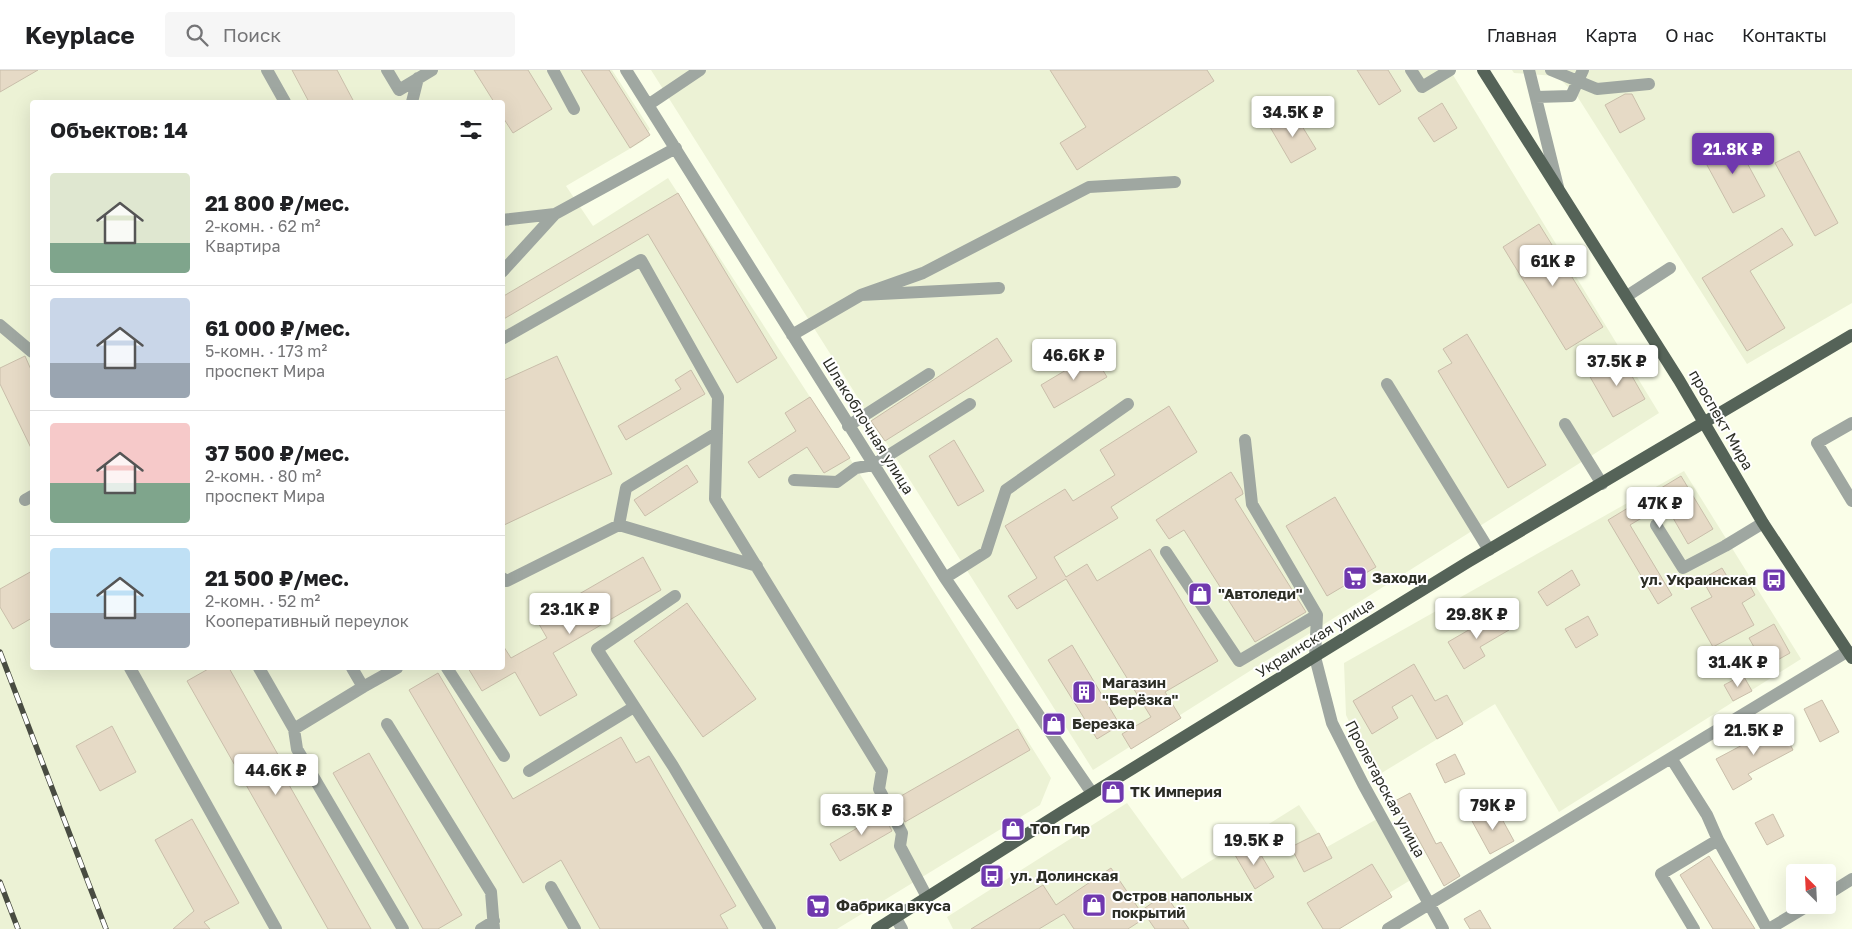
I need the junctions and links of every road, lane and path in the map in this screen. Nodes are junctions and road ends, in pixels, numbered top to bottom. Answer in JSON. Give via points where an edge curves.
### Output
{"nodes":[{"id":1,"x":267,"y":70,"type":"edge"},
{"id":2,"x":387,"y":70,"type":"edge"},
{"id":3,"x":432,"y":70,"type":"edge"},
{"id":4,"x":553,"y":70,"type":"edge"},
{"id":5,"x":626,"y":70,"type":"edge"},
{"id":6,"x":700,"y":70,"type":"edge"},
{"id":7,"x":1410,"y":70,"type":"edge"},
{"id":8,"x":1450,"y":70,"type":"edge"},
{"id":9,"x":1483,"y":70,"type":"edge"},
{"id":10,"x":1529,"y":70,"type":"edge"},
{"id":11,"x":1551,"y":70,"type":"edge"},
{"id":12,"x":1581,"y":76,"type":"edge"},
{"id":13,"x":418,"y":78,"type":"junction"},
{"id":14,"x":1649,"y":84,"type":"dead end"},
{"id":15,"x":1536,"y":97,"type":"junction"},
{"id":16,"x":284,"y":100,"type":"edge"},
{"id":17,"x":412,"y":100,"type":"edge"},
{"id":18,"x":648,"y":105,"type":"junction"},
{"id":19,"x":574,"y":109,"type":"dead end"},
{"id":20,"x":676,"y":148,"type":"junction"},
{"id":21,"x":1175,"y":182,"type":"dead end"},
{"id":22,"x":1558,"y":187,"type":"junction"},
{"id":23,"x":555,"y":214,"type":"junction"},
{"id":24,"x":505,"y":220,"type":"edge"},
{"id":25,"x":1670,"y":268,"type":"dead end"},
{"id":26,"x":505,"y":269,"type":"edge"},
{"id":27,"x":998,"y":288,"type":"dead end"},
{"id":28,"x":861,"y":295,"type":"junction"},
{"id":29,"x":1627,"y":296,"type":"junction"},
{"id":30,"x":0,"y":325,"type":"edge"},
{"id":31,"x":1852,"y":335,"type":"edge"},
{"id":32,"x":792,"y":336,"type":"junction"},
{"id":33,"x":505,"y":337,"type":"edge"},
{"id":34,"x":30,"y":350,"type":"edge"},
{"id":35,"x":929,"y":374,"type":"dead end"},
{"id":36,"x":1387,"y":384,"type":"dead end"},
{"id":37,"x":970,"y":404,"type":"dead end"},
{"id":38,"x":1128,"y":404,"type":"dead end"},
{"id":39,"x":1705,"y":423,"type":"junction"},
{"id":40,"x":1852,"y":423,"type":"edge"},
{"id":41,"x":1565,"y":424,"type":"dead end"},
{"id":42,"x":848,"y":426,"type":"junction"},
{"id":43,"x":717,"y":433,"type":"junction"},
{"id":44,"x":1245,"y":440,"type":"dead end"},
{"id":45,"x":873,"y":465,"type":"junction"},
{"id":46,"x":794,"y":480,"type":"dead end"},
{"id":47,"x":1602,"y":484,"type":"junction"},
{"id":48,"x":1852,"y":501,"type":"edge"},
{"id":49,"x":1763,"y":523,"type":"junction"},
{"id":50,"x":619,"y":525,"type":"junction"},
{"id":51,"x":1656,"y":525,"type":"dead end"},
{"id":52,"x":1489,"y":550,"type":"junction"},
{"id":53,"x":1166,"y":552,"type":"dead end"},
{"id":54,"x":757,"y":566,"type":"junction"},
{"id":55,"x":945,"y":578,"type":"junction"},
{"id":56,"x":505,"y":580,"type":"edge"},
{"id":57,"x":675,"y":596,"type":"dead end"},
{"id":58,"x":1317,"y":615,"type":"junction"},
{"id":59,"x":1850,"y":654,"type":"edge"},
{"id":60,"x":1316,"y":657,"type":"junction"},
{"id":61,"x":131,"y":670,"type":"edge"},
{"id":62,"x":260,"y":670,"type":"edge"},
{"id":63,"x":353,"y":670,"type":"edge"},
{"id":64,"x":393,"y":670,"type":"edge"},
{"id":65,"x":448,"y":670,"type":"edge"},
{"id":66,"x":363,"y":687,"type":"junction"},
{"id":67,"x":634,"y":706,"type":"junction"},
{"id":68,"x":387,"y":724,"type":"dead end"},
{"id":69,"x":294,"y":729,"type":"junction"},
{"id":70,"x":504,"y":756,"type":"dead end"},
{"id":71,"x":1671,"y":758,"type":"junction"},
{"id":72,"x":529,"y":771,"type":"dead end"},
{"id":73,"x":1092,"y":793,"type":"junction"},
{"id":74,"x":1718,"y":840,"type":"junction"},
{"id":75,"x":1852,"y":879,"type":"edge"},
{"id":76,"x":551,"y":887,"type":"dead end"},
{"id":77,"x":1836,"y":889,"type":"edge"},
{"id":78,"x":927,"y":897,"type":"junction"},
{"id":79,"x":1429,"y":904,"type":"junction"},
{"id":80,"x":1794,"y":914,"type":"edge"},
{"id":81,"x":899,"y":923,"type":"edge"},
{"id":82,"x":494,"y":925,"type":"edge"},
{"id":83,"x":276,"y":929,"type":"edge"},
{"id":84,"x":403,"y":929,"type":"edge"},
{"id":85,"x":481,"y":929,"type":"edge"},
{"id":86,"x":575,"y":929,"type":"edge"},
{"id":87,"x":770,"y":929,"type":"edge"},
{"id":88,"x":877,"y":929,"type":"edge"},
{"id":89,"x":1388,"y":929,"type":"edge"},
{"id":90,"x":1443,"y":929,"type":"edge"},
{"id":91,"x":1694,"y":929,"type":"edge"},
{"id":92,"x":1768,"y":929,"type":"edge"}],
"edges":[{"from":1,"to":16,"type":"street"},
{"from":2,"to":13,"type":"street","via":[[400,90]]},
{"from":3,"to":13,"type":"street"},
{"from":4,"to":19,"type":"street"},
{"from":5,"to":18,"type":"street","name":"Шлакоблочная улица"},
{"from":6,"to":18,"type":"street"},
{"from":7,"to":8,"type":"street","via":[[1422,87]]},
{"from":9,"to":22,"type":"main road","name":"проспект Мира"},
{"from":10,"to":15,"type":"street"},
{"from":11,"to":12,"type":"street"},
{"from":12,"to":14,"type":"street","via":[[1597,89]]},
{"from":12,"to":15,"type":"street","via":[[1571,96]]},
{"from":13,"to":17,"type":"street"},
{"from":15,"to":22,"type":"street"},
{"from":18,"to":20,"type":"street","name":"Шлакоблочная улица"},
{"from":20,"to":23,"type":"street"},
{"from":20,"to":32,"type":"street","name":"Шлакоблочная улица"},
{"from":21,"to":28,"type":"street","via":[[1089,187],[923,273]]},
{"from":22,"to":29,"type":"main road","name":"проспект Мира"},
{"from":23,"to":24,"type":"street"},
{"from":23,"to":26,"type":"street"},
{"from":25,"to":29,"type":"street"},
{"from":27,"to":28,"type":"street"},
{"from":28,"to":32,"type":"street"},
{"from":29,"to":39,"type":"main road","name":"проспект Мира"},
{"from":30,"to":34,"type":"street"},
{"from":31,"to":39,"type":"main road","name":"Украинская улица"},
{"from":32,"to":42,"type":"street","name":"Шлакоблочная улица"},
{"from":33,"to":43,"type":"street","via":[[641,260],[718,397]]},
{"from":35,"to":42,"type":"street"},
{"from":36,"to":52,"type":"street"},
{"from":37,"to":45,"type":"street"},
{"from":38,"to":55,"type":"street","via":[[1006,490],[986,552]]},
{"from":39,"to":47,"type":"main road","name":"Украинская улица"},
{"from":39,"to":49,"type":"main road","name":"проспект Мира"},
{"from":40,"to":48,"type":"street","via":[[1817,442]]},
{"from":41,"to":47,"type":"street"},
{"from":42,"to":45,"type":"street","name":"Шлакоблочная улица"},
{"from":43,"to":50,"type":"street","via":[[626,488]]},
{"from":43,"to":54,"type":"street","via":[[715,499]]},
{"from":44,"to":58,"type":"street","via":[[1252,504]]},
{"from":45,"to":46,"type":"street","via":[[856,468],[837,482]]},
{"from":45,"to":55,"type":"street","name":"Шлакоблочная улица"},
{"from":47,"to":52,"type":"main road","name":"Украинская улица"},
{"from":49,"to":51,"type":"street","via":[[1682,568]]},
{"from":49,"to":59,"type":"main road","name":"проспект Мира"},
{"from":50,"to":54,"type":"street"},
{"from":50,"to":56,"type":"street"},
{"from":52,"to":60,"type":"main road","name":"Украинская улица"},
{"from":53,"to":58,"type":"street","via":[[1239,661]]},
{"from":54,"to":78,"type":"street","via":[[882,771],[879,789],[902,834],[900,846]]},
{"from":55,"to":73,"type":"street","name":"Шлакоблочная улица"},
{"from":57,"to":67,"type":"street","via":[[597,649]]},
{"from":58,"to":60,"type":"street","name":"Пролетарская улица"},
{"from":59,"to":71,"type":"street"},
{"from":60,"to":73,"type":"main road","name":"Украинская улица"},
{"from":60,"to":79,"type":"street","name":"Пролетарская улица","via":[[1332,723]]},
{"from":61,"to":83,"type":"street"},
{"from":62,"to":69,"type":"street"},
{"from":63,"to":66,"type":"street"},
{"from":64,"to":66,"type":"street"},
{"from":65,"to":70,"type":"street"},
{"from":66,"to":69,"type":"street"},
{"from":67,"to":72,"type":"street"},
{"from":67,"to":87,"type":"street","via":[[674,766]]},
{"from":68,"to":82,"type":"street","via":[[491,892]]},
{"from":69,"to":84,"type":"street","via":[[297,749]]},
{"from":71,"to":74,"type":"street","via":[[1707,815]]},
{"from":71,"to":79,"type":"street"},
{"from":73,"to":78,"type":"main road","name":"Украинская улица"},
{"from":74,"to":91,"type":"street","via":[[1661,874]]},
{"from":74,"to":92,"type":"street"},
{"from":75,"to":77,"type":"street"},
{"from":76,"to":86,"type":"street"},
{"from":78,"to":81,"type":"main road","name":"Украинская улица"},
{"from":79,"to":89,"type":"street"},
{"from":79,"to":90,"type":"street","name":"Пролетарская улица"},
{"from":80,"to":92,"type":"street"},
{"from":81,"to":88,"type":"main road","name":"Украинская улица"},
{"from":82,"to":85,"type":"street"}]}
